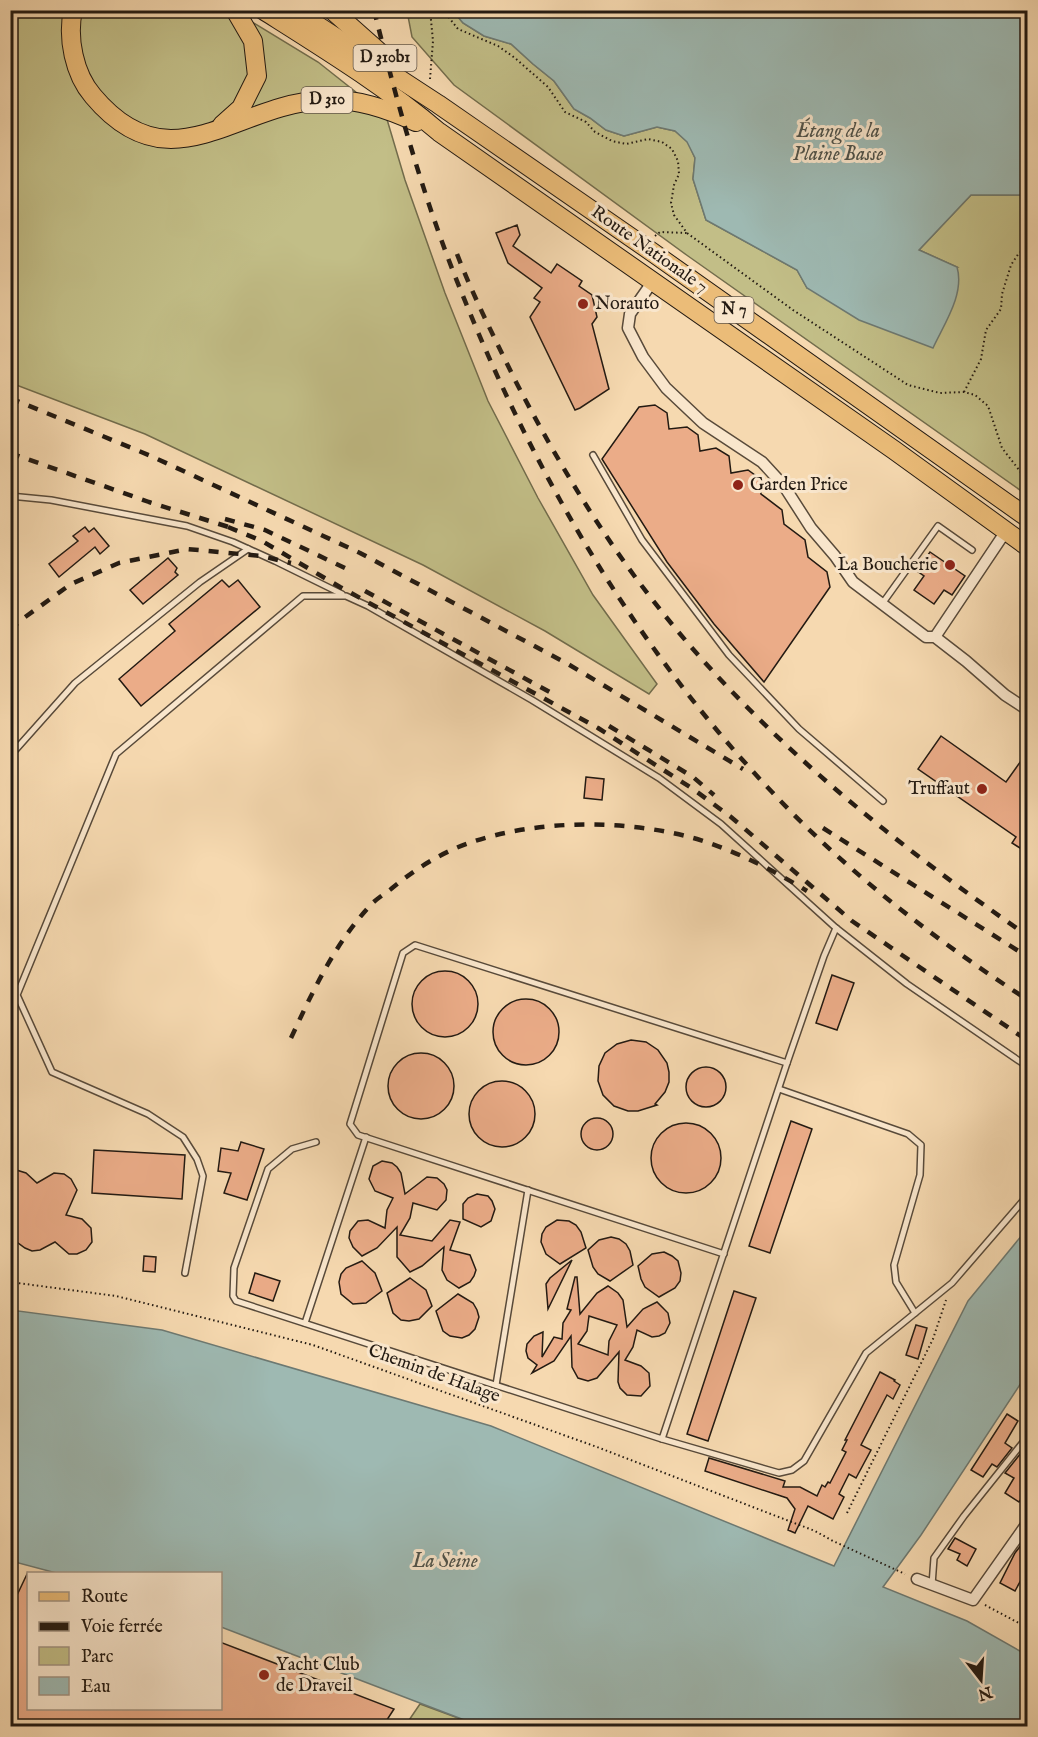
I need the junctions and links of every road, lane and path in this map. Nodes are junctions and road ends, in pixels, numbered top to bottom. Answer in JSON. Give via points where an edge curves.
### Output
{"nodes":[{"id":1,"x":73,"y":10,"type":"edge"},
{"id":2,"x":235,"y":10,"type":"edge"},
{"id":3,"x":263,"y":10,"type":"edge"},
{"id":4,"x":294,"y":10,"type":"edge"},
{"id":5,"x":332,"y":10,"type":"edge"},
{"id":6,"x":430,"y":10,"type":"edge"},
{"id":7,"x":443,"y":10,"type":"edge"},
{"id":8,"x":427,"y":88,"type":"junction"},
{"id":9,"x":438,"y":104,"type":"junction"},
{"id":10,"x":214,"y":132,"type":"junction"},
{"id":11,"x":439,"y":132,"type":"junction"},
{"id":12,"x":687,"y":233,"type":"junction"},
{"id":13,"x":651,"y":239,"type":"dead end"},
{"id":14,"x":1028,"y":248,"type":"edge"},
{"id":15,"x":653,"y":281,"type":"junction"},
{"id":16,"x":964,"y":392,"type":"junction"},
{"id":17,"x":593,"y":455,"type":"dead end"},
{"id":18,"x":1028,"y":475,"type":"edge"},
{"id":19,"x":10,"y":496,"type":"edge"},
{"id":20,"x":1028,"y":518,"type":"edge"},
{"id":21,"x":1006,"y":531,"type":"junction"},
{"id":22,"x":1028,"y":547,"type":"edge"},
{"id":23,"x":248,"y":549,"type":"junction"},
{"id":24,"x":972,"y":550,"type":"dead end"},
{"id":25,"x":346,"y":596,"type":"junction"},
{"id":26,"x":881,"y":605,"type":"junction"},
{"id":27,"x":935,"y":637,"type":"junction"},
{"id":28,"x":1028,"y":710,"type":"edge"},
{"id":29,"x":10,"y":756,"type":"edge"},
{"id":30,"x":883,"y":801,"type":"dead end"},
{"id":31,"x":836,"y":928,"type":"junction"},
{"id":32,"x":787,"y":1063,"type":"junction"},
{"id":33,"x":1028,"y":1067,"type":"edge"},
{"id":34,"x":779,"y":1089,"type":"junction"},
{"id":35,"x":366,"y":1137,"type":"junction"},
{"id":36,"x":316,"y":1142,"type":"dead end"},
{"id":37,"x":528,"y":1190,"type":"junction"},
{"id":38,"x":1028,"y":1195,"type":"edge"},
{"id":39,"x":724,"y":1254,"type":"junction"},
{"id":40,"x":185,"y":1273,"type":"dead end"},
{"id":41,"x":10,"y":1282,"type":"edge"},
{"id":42,"x":952,"y":1283,"type":"junction"},
{"id":43,"x":915,"y":1313,"type":"junction"},
{"id":44,"x":305,"y":1323,"type":"junction"},
{"id":45,"x":496,"y":1385,"type":"junction"},
{"id":46,"x":1028,"y":1436,"type":"edge"},
{"id":47,"x":662,"y":1439,"type":"junction"},
{"id":48,"x":847,"y":1513,"type":"dead end"},
{"id":49,"x":1028,"y":1522,"type":"edge"},
{"id":50,"x":917,"y":1579,"type":"joint"},
{"id":51,"x":932,"y":1585,"type":"junction"},
{"id":52,"x":973,"y":1599,"type":"junction"},
{"id":53,"x":1028,"y":1628,"type":"edge"}],
"edges":[{"from":1,"to":10,"type":"main road","number":"D 310","via":[[70,26],[74,58],[86,89],[108,114],[140,135],[179,139]]},
{"from":2,"to":10,"type":"main road","via":[[253,41],[257,76],[241,108]]},
{"from":3,"to":11,"type":"main road","name":"Route Nationale 7","number":"N 7","via":[[326,49]]},
{"from":4,"to":9,"type":"main road","name":"Route Nationale 7","number":"N 7"},
{"from":5,"to":8,"type":"main road","number":"D 310b1","via":[[371,46]]},
{"from":6,"to":8,"type":"path","via":[[433,41]]},
{"from":7,"to":12,"type":"path","via":[[458,29],[498,45],[515,58],[548,87],[565,112],[586,122],[595,132],[626,144],[648,139],[662,141],[672,149],[679,174],[671,203]]},
{"from":8,"to":9,"type":"main road","number":"D 310b1"},
{"from":9,"to":20,"type":"main road","name":"Route Nationale 7","number":"N 7"},
{"from":10,"to":11,"type":"main road","number":"D 310","via":[[286,107],[323,100],[389,110]]},
{"from":11,"to":15,"type":"main road","name":"Route Nationale 7","number":"N 7"},
{"from":12,"to":13,"type":"path","via":[[660,232]]},
{"from":12,"to":16,"type":"path","via":[[793,310],[908,385],[940,393]]},
{"from":14,"to":16,"type":"path","via":[[1011,265],[1001,309],[986,330],[981,359]]},
{"from":15,"to":21,"type":"main road","name":"Route Nationale 7","number":"N 7"},
{"from":15,"to":26,"type":"street","via":[[630,314],[628,328],[643,357],[666,388],[703,423],[762,462],[784,486],[852,582]]},
{"from":16,"to":18,"type":"path","via":[[988,406],[1002,448],[1023,475]]},
{"from":17,"to":30,"type":"lane","via":[[642,540],[729,655],[799,729]]},
{"from":19,"to":23,"type":"lane","via":[[187,526]]},
{"from":21,"to":22,"type":"main road","name":"Route Nationale 7","number":"N 7"},
{"from":21,"to":27,"type":"street"},
{"from":23,"to":25,"type":"lane"},
{"from":23,"to":29,"type":"lane","via":[[200,582],[75,683]]},
{"from":24,"to":26,"type":"lane","via":[[938,526]]},
{"from":25,"to":31,"type":"lane","via":[[532,700],[659,778],[721,824]]},
{"from":25,"to":40,"type":"lane","via":[[303,596],[116,754],[16,995],[52,1072],[148,1114],[183,1137],[197,1159],[203,1176]]},
{"from":26,"to":27,"type":"street","via":[[926,637]]},
{"from":27,"to":28,"type":"street"},
{"from":31,"to":32,"type":"lane"},
{"from":31,"to":33,"type":"lane","via":[[907,984]]},
{"from":32,"to":34,"type":"lane"},
{"from":32,"to":35,"type":"lane","via":[[415,945],[403,952],[350,1124],[358,1135]]},
{"from":34,"to":39,"type":"lane"},
{"from":34,"to":43,"type":"lane","via":[[909,1134],[921,1145],[920,1175],[894,1265],[896,1282]]},
{"from":35,"to":37,"type":"lane"},
{"from":35,"to":44,"type":"lane"},
{"from":36,"to":44,"type":"lane","via":[[292,1149],[268,1169],[234,1268],[236,1301]]},
{"from":37,"to":39,"type":"lane"},
{"from":37,"to":45,"type":"lane"},
{"from":38,"to":42,"type":"lane"},
{"from":39,"to":47,"type":"lane"},
{"from":41,"to":50,"type":"path","name":"Chemin de Halage","via":[[116,1296],[313,1345],[597,1447],[815,1531]]},
{"from":42,"to":43,"type":"lane"},
{"from":42,"to":48,"type":"path","via":[[933,1339]]},
{"from":43,"to":47,"type":"lane","via":[[866,1353],[804,1461],[792,1470],[779,1473]]},
{"from":44,"to":45,"type":"lane"},
{"from":45,"to":47,"type":"lane"},
{"from":46,"to":51,"type":"lane","via":[[934,1558]]},
{"from":49,"to":52,"type":"street"},
{"from":50,"to":51,"type":"street"},
{"from":51,"to":52,"type":"street"},
{"from":52,"to":53,"type":"path"}]}
